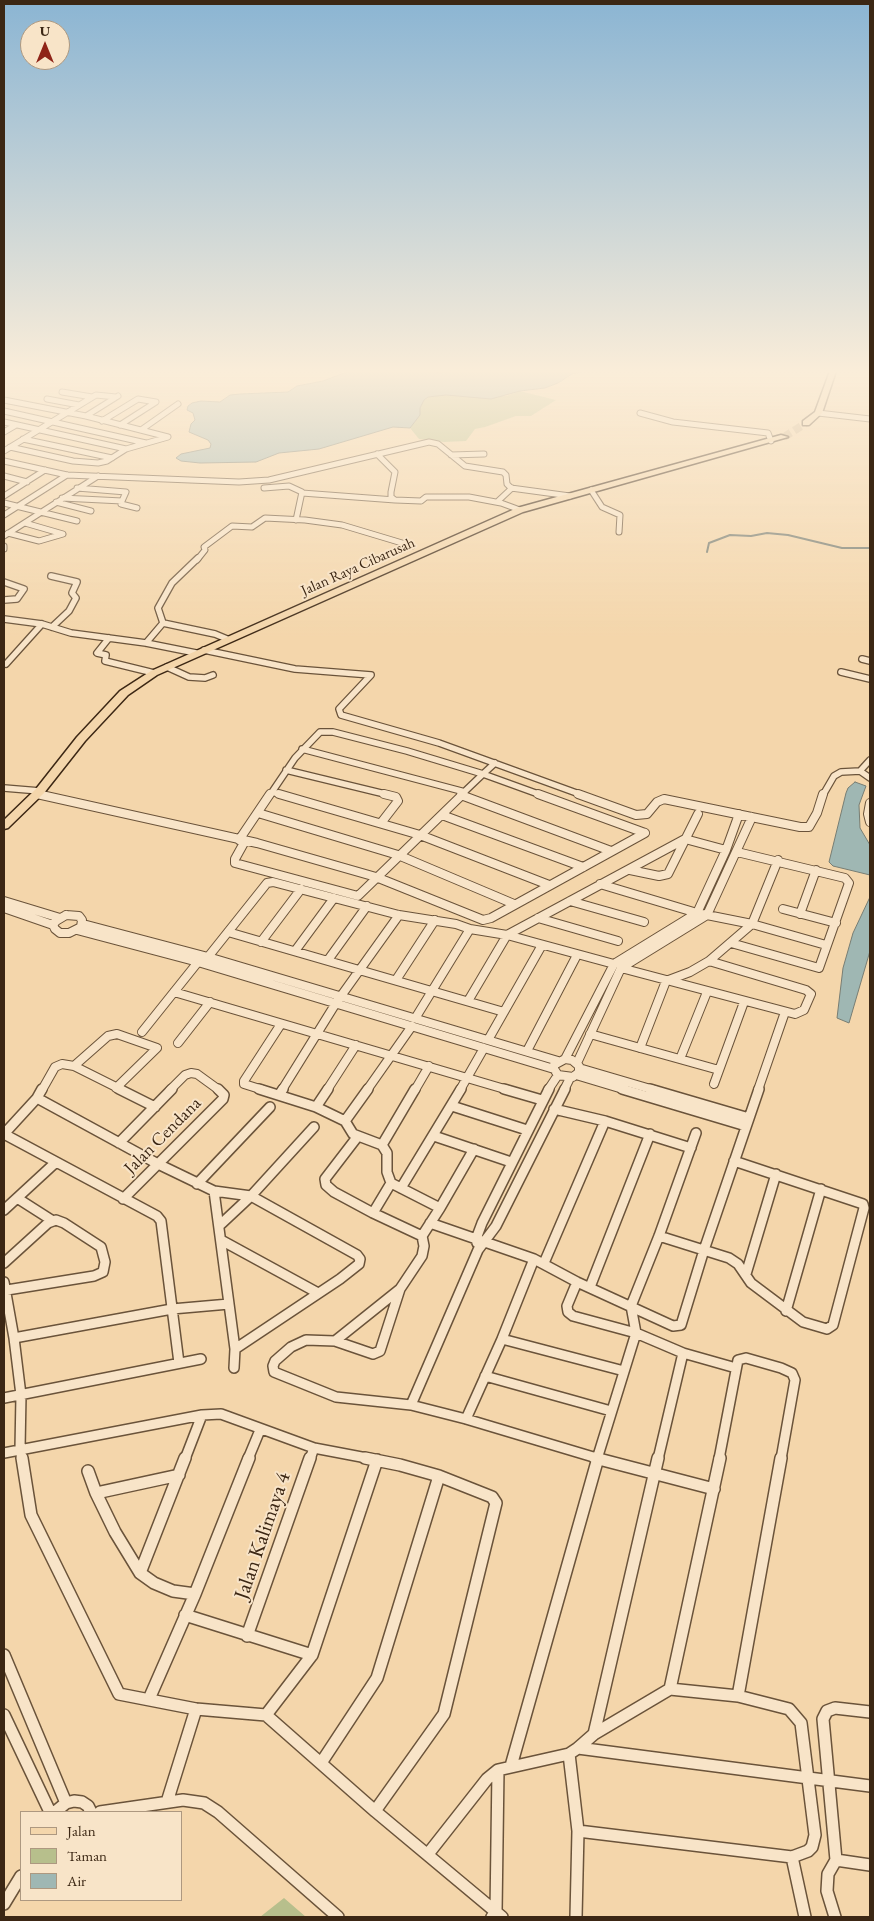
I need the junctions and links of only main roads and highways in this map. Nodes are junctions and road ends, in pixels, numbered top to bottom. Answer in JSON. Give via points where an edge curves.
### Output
{"nodes":[{"id":1,"x":699,"y":461,"type":"edge"},
{"id":2,"x":4,"y":826,"type":"edge"}],
"edges":[{"from":1,"to":2,"type":"main road","name":"Jalan Raya Cibarusah","via":[[520,510],[154,673],[124,693],[81,739],[38,793]]}]}
